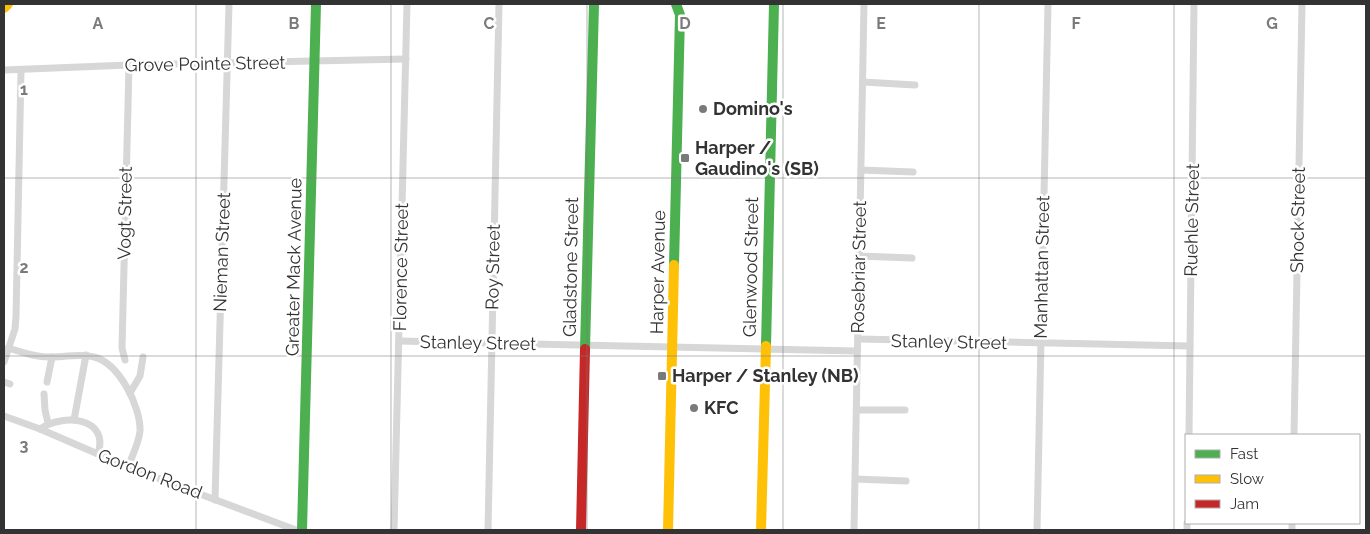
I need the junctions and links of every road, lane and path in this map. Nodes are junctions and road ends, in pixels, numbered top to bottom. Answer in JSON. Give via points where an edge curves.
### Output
{"nodes":[{"id":1,"x":8,"y":4,"type":"edge"},
{"id":2,"x":229,"y":4,"type":"edge"},
{"id":3,"x":316,"y":4,"type":"edge"},
{"id":4,"x":407,"y":4,"type":"edge"},
{"id":5,"x":499,"y":4,"type":"edge"},
{"id":6,"x":594,"y":4,"type":"edge"},
{"id":7,"x":676,"y":4,"type":"edge"},
{"id":8,"x":685,"y":4,"type":"edge"},
{"id":9,"x":774,"y":4,"type":"edge"},
{"id":10,"x":864,"y":4,"type":"edge"},
{"id":11,"x":1048,"y":4,"type":"edge"},
{"id":12,"x":1194,"y":4,"type":"edge"},
{"id":13,"x":1302,"y":4,"type":"edge"},
{"id":14,"x":4,"y":8,"type":"edge"},
{"id":15,"x":680,"y":16,"type":"junction"},
{"id":16,"x":406,"y":59,"type":"junction"},
{"id":17,"x":315,"y":61,"type":"junction"},
{"id":18,"x":227,"y":63,"type":"junction"},
{"id":19,"x":129,"y":65,"type":"junction"},
{"id":20,"x":4,"y":70,"type":"edge"},
{"id":21,"x":21,"y":70,"type":"junction"},
{"id":22,"x":863,"y":82,"type":"junction"},
{"id":23,"x":915,"y":85,"type":"dead end"},
{"id":24,"x":861,"y":170,"type":"junction"},
{"id":25,"x":912,"y":172,"type":"dead end"},
{"id":26,"x":859,"y":256,"type":"junction"},
{"id":27,"x":912,"y":258,"type":"dead end"},
{"id":28,"x":858,"y":340,"type":"junction"},
{"id":29,"x":399,"y":341,"type":"junction"},
{"id":30,"x":492,"y":343,"type":"junction"},
{"id":31,"x":1040,"y":344,"type":"junction"},
{"id":32,"x":586,"y":345,"type":"junction"},
{"id":33,"x":1190,"y":346,"type":"junction"},
{"id":34,"x":672,"y":347,"type":"junction"},
{"id":35,"x":8,"y":348,"type":"junction"},
{"id":36,"x":766,"y":349,"type":"junction"},
{"id":37,"x":857,"y":351,"type":"junction"},
{"id":38,"x":86,"y":355,"type":"junction"},
{"id":39,"x":52,"y":357,"type":"junction"},
{"id":40,"x":143,"y":357,"type":"dead end"},
{"id":41,"x":125,"y":360,"type":"dead end"},
{"id":42,"x":4,"y":362,"type":"edge"},
{"id":43,"x":48,"y":382,"type":"dead end"},
{"id":44,"x":130,"y":393,"type":"junction"},
{"id":45,"x":44,"y":394,"type":"dead end"},
{"id":46,"x":857,"y":410,"type":"junction"},
{"id":47,"x":905,"y":410,"type":"dead end"},
{"id":48,"x":4,"y":416,"type":"edge"},
{"id":49,"x":74,"y":420,"type":"junction"},
{"id":50,"x":48,"y":423,"type":"junction"},
{"id":51,"x":40,"y":429,"type":"junction"},
{"id":52,"x":1189,"y":434,"type":"edge"},
{"id":53,"x":1294,"y":434,"type":"edge"},
{"id":54,"x":98,"y":454,"type":"junction"},
{"id":55,"x":128,"y":467,"type":"junction"},
{"id":56,"x":856,"y":479,"type":"junction"},
{"id":57,"x":906,"y":481,"type":"dead end"},
{"id":58,"x":215,"y":500,"type":"junction"},
{"id":59,"x":296,"y":530,"type":"edge"},
{"id":60,"x":302,"y":530,"type":"edge"},
{"id":61,"x":394,"y":530,"type":"edge"},
{"id":62,"x":488,"y":530,"type":"edge"},
{"id":63,"x":581,"y":530,"type":"edge"},
{"id":64,"x":668,"y":530,"type":"edge"},
{"id":65,"x":761,"y":530,"type":"edge"},
{"id":66,"x":854,"y":530,"type":"edge"},
{"id":67,"x":1037,"y":530,"type":"edge"}],
"edges":[{"from":1,"to":14,"type":"street"},
{"from":2,"to":18,"type":"street","name":"Nieman Street"},
{"from":3,"to":17,"type":"street","name":"Greater Mack Avenue"},
{"from":4,"to":16,"type":"street","name":"Florence Street"},
{"from":5,"to":30,"type":"street","name":"Roy Street"},
{"from":6,"to":32,"type":"street","name":"Gladstone Street"},
{"from":7,"to":15,"type":"street","name":"Harper Avenue"},
{"from":8,"to":15,"type":"street","name":"Harper Avenue"},
{"from":9,"to":36,"type":"street","name":"Glenwood Street"},
{"from":10,"to":22,"type":"street","name":"Rosebriar Street"},
{"from":11,"to":31,"type":"street","name":"Manhattan Street"},
{"from":12,"to":33,"type":"street","name":"Ruehle Street"},
{"from":13,"to":53,"type":"street","name":"Shock Street"},
{"from":15,"to":34,"type":"street","name":"Harper Avenue"},
{"from":16,"to":17,"type":"street","name":"Grove Pointe Street"},
{"from":16,"to":29,"type":"street","name":"Florence Street"},
{"from":17,"to":18,"type":"street","name":"Grove Pointe Street"},
{"from":17,"to":60,"type":"street","name":"Greater Mack Avenue"},
{"from":18,"to":19,"type":"street","name":"Grove Pointe Street"},
{"from":18,"to":58,"type":"street","name":"Nieman Street"},
{"from":19,"to":21,"type":"street","name":"Grove Pointe Street"},
{"from":19,"to":41,"type":"street","name":"Vogt Street","via":[[122,348]]},
{"from":20,"to":21,"type":"street","name":"Grove Pointe Street"},
{"from":21,"to":35,"type":"street","via":[[16,316]]},
{"from":22,"to":23,"type":"street"},
{"from":22,"to":24,"type":"street","name":"Rosebriar Street"},
{"from":24,"to":25,"type":"street"},
{"from":24,"to":26,"type":"street","name":"Rosebriar Street"},
{"from":26,"to":27,"type":"street"},
{"from":26,"to":28,"type":"street","name":"Rosebriar Street"},
{"from":28,"to":31,"type":"street","name":"Stanley Street"},
{"from":28,"to":37,"type":"street","name":"Rosebriar Street"},
{"from":29,"to":30,"type":"street","name":"Stanley Street"},
{"from":29,"to":61,"type":"street","name":"Florence Street"},
{"from":30,"to":32,"type":"street","name":"Stanley Street"},
{"from":30,"to":62,"type":"street","name":"Roy Street"},
{"from":31,"to":33,"type":"street","name":"Stanley Street"},
{"from":31,"to":67,"type":"street","name":"Manhattan Street"},
{"from":32,"to":34,"type":"street","name":"Stanley Street"},
{"from":32,"to":63,"type":"street","name":"Gladstone Street"},
{"from":33,"to":52,"type":"street","name":"Ruehle Street"},
{"from":34,"to":36,"type":"street","name":"Stanley Street"},
{"from":34,"to":64,"type":"street","name":"Harper Avenue"},
{"from":35,"to":39,"type":"street"},
{"from":35,"to":42,"type":"street"},
{"from":36,"to":37,"type":"street","name":"Stanley Street"},
{"from":36,"to":65,"type":"street","name":"Glenwood Street"},
{"from":37,"to":46,"type":"street","name":"Rosebriar Street"},
{"from":38,"to":39,"type":"street"},
{"from":38,"to":44,"type":"street","via":[[109,366]]},
{"from":38,"to":49,"type":"street"},
{"from":39,"to":43,"type":"street"},
{"from":40,"to":44,"type":"street","via":[[140,376]]},
{"from":44,"to":55,"type":"street","via":[[140,431]]},
{"from":45,"to":50,"type":"street"},
{"from":46,"to":47,"type":"street"},
{"from":46,"to":56,"type":"street","name":"Rosebriar Street"},
{"from":48,"to":51,"type":"street","name":"Gordon Road"},
{"from":49,"to":50,"type":"street"},
{"from":49,"to":54,"type":"street","via":[[98,432],[101,442]]},
{"from":50,"to":51,"type":"street"},
{"from":51,"to":54,"type":"street","name":"Gordon Road"},
{"from":54,"to":55,"type":"street","name":"Gordon Road"},
{"from":55,"to":58,"type":"street","name":"Gordon Road"},
{"from":56,"to":57,"type":"street"},
{"from":56,"to":66,"type":"street","name":"Rosebriar Street"},
{"from":58,"to":59,"type":"street","name":"Gordon Road"}]}
